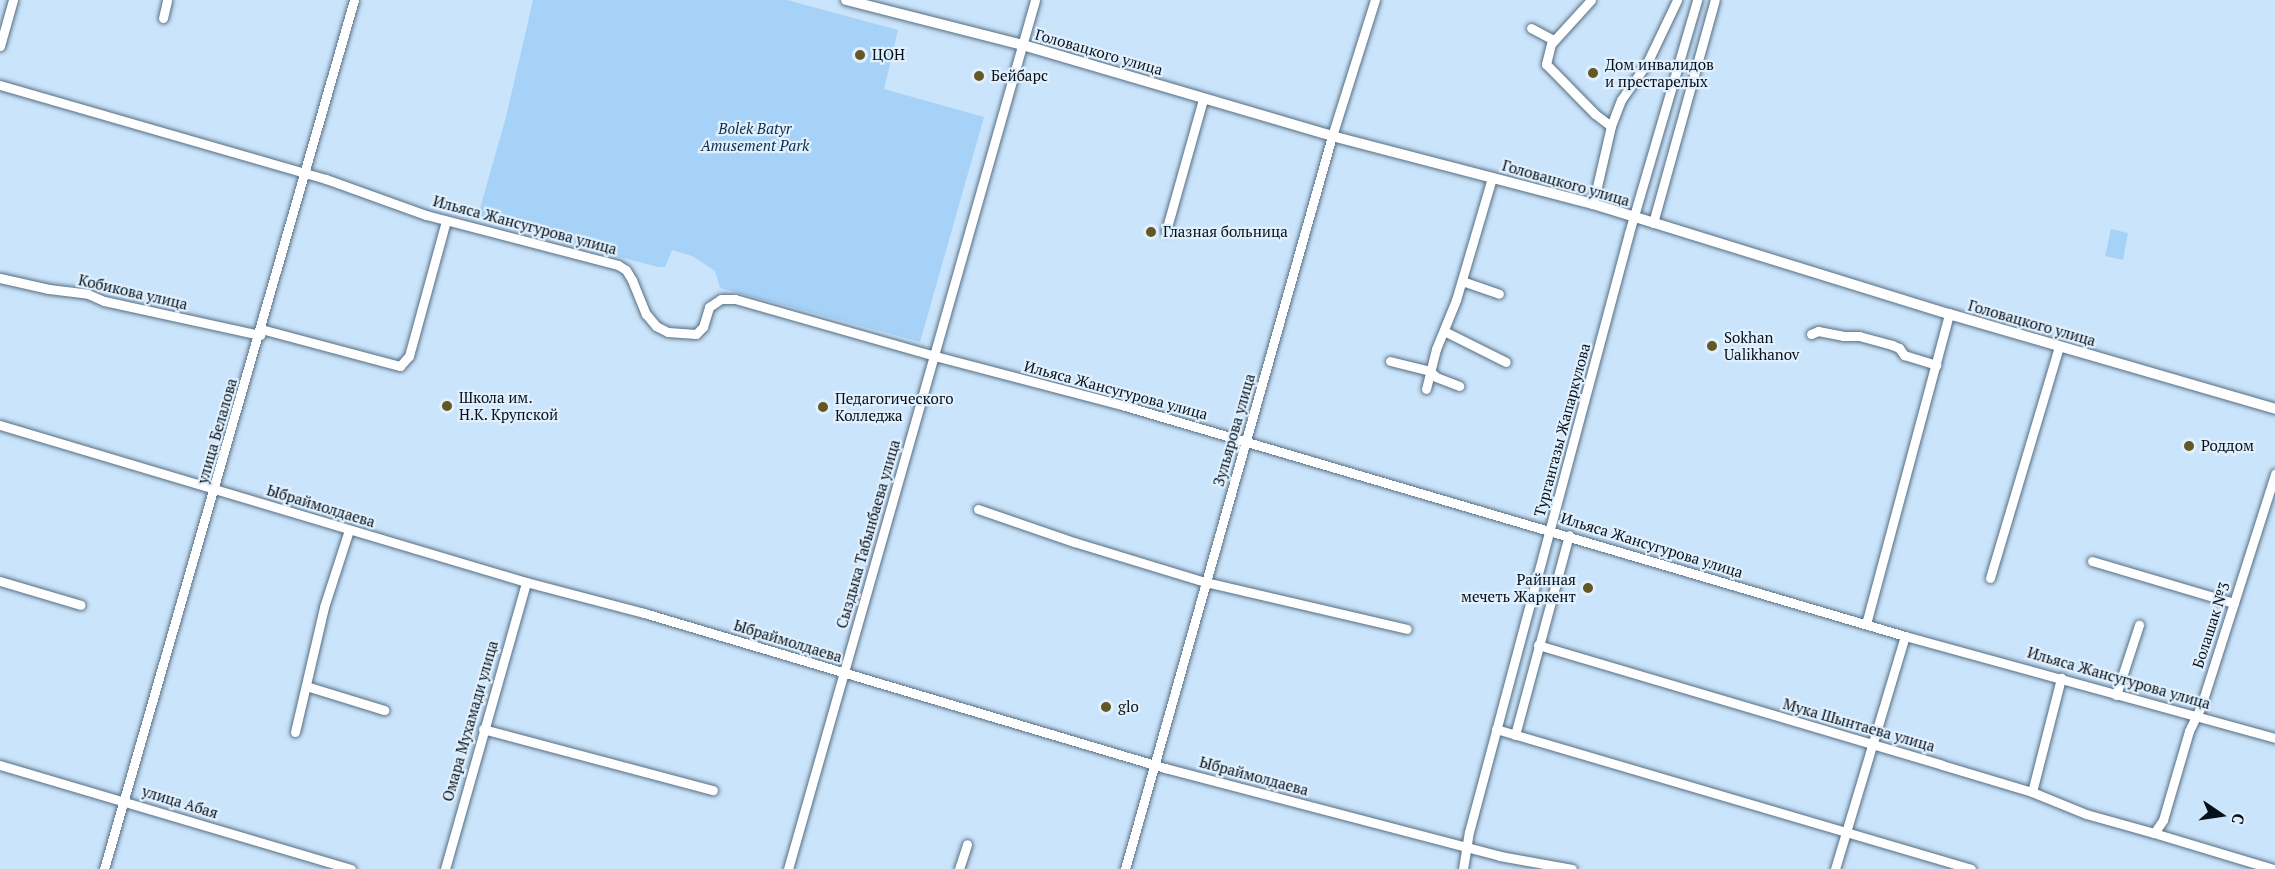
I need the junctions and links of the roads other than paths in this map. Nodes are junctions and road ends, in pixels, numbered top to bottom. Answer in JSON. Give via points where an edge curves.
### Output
{"nodes":[{"id":1,"x":13,"y":0,"type":"edge"},
{"id":2,"x":167,"y":0,"type":"edge"},
{"id":3,"x":354,"y":0,"type":"edge"},
{"id":4,"x":846,"y":0,"type":"edge"},
{"id":5,"x":1035,"y":0,"type":"edge"},
{"id":6,"x":1375,"y":0,"type":"edge"},
{"id":7,"x":1591,"y":0,"type":"edge"},
{"id":8,"x":1677,"y":0,"type":"edge"},
{"id":9,"x":1696,"y":0,"type":"edge"},
{"id":10,"x":1715,"y":0,"type":"edge"},
{"id":11,"x":163,"y":18,"type":"dead end"},
{"id":12,"x":1531,"y":28,"type":"dead end"},
{"id":13,"x":1554,"y":40,"type":"junction"},
{"id":14,"x":1023,"y":45,"type":"junction"},
{"id":15,"x":0,"y":46,"type":"edge"},
{"id":16,"x":0,"y":85,"type":"edge"},
{"id":17,"x":1203,"y":99,"type":"junction"},
{"id":18,"x":1611,"y":126,"type":"junction"},
{"id":19,"x":1332,"y":136,"type":"junction"},
{"id":20,"x":303,"y":172,"type":"junction"},
{"id":21,"x":1492,"y":178,"type":"junction"},
{"id":22,"x":1593,"y":204,"type":"junction"},
{"id":23,"x":1634,"y":218,"type":"junction"},
{"id":24,"x":446,"y":220,"type":"junction"},
{"id":25,"x":1653,"y":223,"type":"junction"},
{"id":26,"x":1167,"y":231,"type":"dead end"},
{"id":27,"x":0,"y":278,"type":"edge"},
{"id":28,"x":1462,"y":281,"type":"junction"},
{"id":29,"x":1499,"y":294,"type":"dead end"},
{"id":30,"x":1949,"y":314,"type":"junction"},
{"id":31,"x":1444,"y":331,"type":"junction"},
{"id":32,"x":261,"y":332,"type":"junction"},
{"id":33,"x":1811,"y":334,"type":"dead end"},
{"id":34,"x":2059,"y":346,"type":"junction"},
{"id":35,"x":935,"y":356,"type":"junction"},
{"id":36,"x":1390,"y":361,"type":"dead end"},
{"id":37,"x":1506,"y":362,"type":"dead end"},
{"id":38,"x":1937,"y":364,"type":"junction"},
{"id":39,"x":1430,"y":371,"type":"junction"},
{"id":40,"x":1459,"y":386,"type":"dead end"},
{"id":41,"x":1426,"y":389,"type":"dead end"},
{"id":42,"x":2275,"y":409,"type":"edge"},
{"id":43,"x":0,"y":425,"type":"edge"},
{"id":44,"x":1247,"y":442,"type":"junction"},
{"id":45,"x":2275,"y":474,"type":"edge"},
{"id":46,"x":215,"y":489,"type":"junction"},
{"id":47,"x":978,"y":509,"type":"dead end"},
{"id":48,"x":349,"y":530,"type":"junction"},
{"id":49,"x":1551,"y":530,"type":"junction"},
{"id":50,"x":1569,"y":535,"type":"junction"},
{"id":51,"x":2092,"y":561,"type":"dead end"},
{"id":52,"x":1990,"y":578,"type":"dead end"},
{"id":53,"x":0,"y":581,"type":"edge"},
{"id":54,"x":526,"y":582,"type":"junction"},
{"id":55,"x":1205,"y":582,"type":"junction"},
{"id":56,"x":2234,"y":603,"type":"junction"},
{"id":57,"x":81,"y":605,"type":"dead end"},
{"id":58,"x":1866,"y":624,"type":"junction"},
{"id":59,"x":2139,"y":625,"type":"dead end"},
{"id":60,"x":1407,"y":629,"type":"dead end"},
{"id":61,"x":1905,"y":636,"type":"junction"},
{"id":62,"x":1538,"y":645,"type":"junction"},
{"id":63,"x":845,"y":674,"type":"junction"},
{"id":64,"x":2061,"y":678,"type":"junction"},
{"id":65,"x":306,"y":686,"type":"junction"},
{"id":66,"x":2116,"y":695,"type":"junction"},
{"id":67,"x":384,"y":710,"type":"dead end"},
{"id":68,"x":2194,"y":716,"type":"junction"},
{"id":69,"x":483,"y":729,"type":"junction"},
{"id":70,"x":1496,"y":729,"type":"junction"},
{"id":71,"x":295,"y":732,"type":"dead end"},
{"id":72,"x":1515,"y":735,"type":"junction"},
{"id":73,"x":2275,"y":738,"type":"edge"},
{"id":74,"x":1872,"y":745,"type":"junction"},
{"id":75,"x":1156,"y":764,"type":"junction"},
{"id":76,"x":0,"y":765,"type":"edge"},
{"id":77,"x":714,"y":790,"type":"dead end"},
{"id":78,"x":2031,"y":792,"type":"junction"},
{"id":79,"x":123,"y":801,"type":"junction"},
{"id":80,"x":1846,"y":831,"type":"junction"},
{"id":81,"x":2154,"y":833,"type":"junction"},
{"id":82,"x":967,"y":844,"type":"dead end"},
{"id":83,"x":1468,"y":846,"type":"junction"},
{"id":84,"x":104,"y":869,"type":"edge"},
{"id":85,"x":351,"y":869,"type":"edge"},
{"id":86,"x":445,"y":869,"type":"edge"},
{"id":87,"x":788,"y":869,"type":"edge"},
{"id":88,"x":959,"y":869,"type":"edge"},
{"id":89,"x":1125,"y":869,"type":"edge"},
{"id":90,"x":1463,"y":869,"type":"edge"},
{"id":91,"x":1557,"y":869,"type":"edge"},
{"id":92,"x":1572,"y":869,"type":"edge"},
{"id":93,"x":1835,"y":869,"type":"edge"},
{"id":94,"x":1971,"y":869,"type":"edge"},
{"id":95,"x":2273,"y":869,"type":"edge"}],
"edges":[{"from":1,"to":15,"type":"street"},
{"from":2,"to":11,"type":"street"},
{"from":3,"to":20,"type":"street","name":"улица Белалова"},
{"from":4,"to":14,"type":"main road","name":"Головацкого улица"},
{"from":5,"to":14,"type":"street","name":"Сыздыка Табынбаева улица"},
{"from":6,"to":19,"type":"street","name":"Зульярова улица"},
{"from":7,"to":13,"type":"street"},
{"from":8,"to":18,"type":"street","via":[[1647,63],[1621,100]]},
{"from":9,"to":23,"type":"street","name":"Тургангазы Жапаркулова"},
{"from":10,"to":25,"type":"street"},
{"from":12,"to":13,"type":"street"},
{"from":13,"to":18,"type":"street","via":[[1546,64]]},
{"from":14,"to":17,"type":"main road","name":"Головацкого улица"},
{"from":14,"to":35,"type":"street","name":"Сыздыка Табынбаева улица"},
{"from":16,"to":20,"type":"street","name":"Ильяса Жансугурова улица"},
{"from":17,"to":19,"type":"main road","name":"Головацкого улица"},
{"from":17,"to":26,"type":"street"},
{"from":18,"to":22,"type":"street"},
{"from":19,"to":21,"type":"main road","name":"Головацкого улица"},
{"from":19,"to":44,"type":"street","name":"Зульярова улица"},
{"from":20,"to":24,"type":"street","name":"Ильяса Жансугурова улица"},
{"from":20,"to":32,"type":"street","name":"улица Белалова"},
{"from":21,"to":22,"type":"main road","name":"Головацкого улица"},
{"from":21,"to":28,"type":"street"},
{"from":22,"to":23,"type":"main road","name":"Головацкого улица"},
{"from":23,"to":25,"type":"main road","name":"Головацкого улица"},
{"from":23,"to":49,"type":"street","name":"Тургангазы Жапаркулова"},
{"from":24,"to":32,"type":"street","name":"Кобикова улица","via":[[409,356],[400,366]]},
{"from":24,"to":35,"type":"street","name":"Ильяса Жансугурова улица","via":[[618,265],[632,280],[646,314],[668,332],[696,334],[703,327],[709,307],[721,299],[735,299]]},
{"from":25,"to":30,"type":"main road","name":"Головацкого улица"},
{"from":27,"to":32,"type":"street","name":"Кобикова улица"},
{"from":28,"to":29,"type":"street"},
{"from":28,"to":31,"type":"street"},
{"from":30,"to":34,"type":"main road","name":"Головацкого улица"},
{"from":30,"to":38,"type":"street"},
{"from":31,"to":37,"type":"street"},
{"from":31,"to":39,"type":"street"},
{"from":32,"to":46,"type":"street","name":"улица Белалова"},
{"from":33,"to":38,"type":"street","via":[[1818,331],[1859,336],[1892,345],[1911,358]]},
{"from":34,"to":42,"type":"main road","name":"Головацкого улица"},
{"from":34,"to":52,"type":"street"},
{"from":35,"to":44,"type":"street","name":"Ильяса Жансугурова улица"},
{"from":35,"to":63,"type":"street","name":"Сыздыка Табынбаева улица"},
{"from":36,"to":39,"type":"street"},
{"from":38,"to":58,"type":"street"},
{"from":39,"to":40,"type":"street"},
{"from":39,"to":41,"type":"street"},
{"from":43,"to":46,"type":"street","name":"Ыбраймолдаева"},
{"from":44,"to":49,"type":"street","name":"Ильяса Жансугурова улица"},
{"from":44,"to":55,"type":"street","name":"Зульярова улица"},
{"from":45,"to":56,"type":"street","name":"Болашак №3"},
{"from":46,"to":48,"type":"street","name":"Ыбраймолдаева"},
{"from":46,"to":79,"type":"street","name":"улица Белалова"},
{"from":47,"to":55,"type":"street"},
{"from":48,"to":54,"type":"street","name":"Ыбраймолдаева"},
{"from":48,"to":65,"type":"street","via":[[324,607]]},
{"from":49,"to":50,"type":"street","name":"Ильяса Жансугурова улица"},
{"from":49,"to":70,"type":"street","name":"Тургангазы Жапаркулова"},
{"from":50,"to":58,"type":"street","name":"Ильяса Жансугурова улица"},
{"from":50,"to":62,"type":"street"},
{"from":51,"to":56,"type":"street"},
{"from":53,"to":57,"type":"street"},
{"from":54,"to":63,"type":"street","name":"Ыбраймолдаева"},
{"from":54,"to":69,"type":"street","name":"Омара Мухамади улица"},
{"from":55,"to":60,"type":"street"},
{"from":55,"to":75,"type":"street","name":"Зульярова улица"},
{"from":56,"to":68,"type":"street","name":"Болашак №3","via":[[2201,706]]},
{"from":58,"to":61,"type":"street","name":"Ильяса Жансугурова улица"},
{"from":59,"to":66,"type":"street"},
{"from":61,"to":64,"type":"street","name":"Ильяса Жансугурова улица"},
{"from":61,"to":74,"type":"street"},
{"from":62,"to":72,"type":"street"},
{"from":62,"to":74,"type":"street","name":"Мука Шынтаева улица"},
{"from":63,"to":75,"type":"street","name":"Ыбраймолдаева"},
{"from":63,"to":87,"type":"street","name":"Сыздыка Табынбаева улица"},
{"from":64,"to":66,"type":"street","name":"Ильяса Жансугурова улица"},
{"from":64,"to":78,"type":"street"},
{"from":65,"to":67,"type":"street"},
{"from":65,"to":71,"type":"street"},
{"from":66,"to":68,"type":"street","name":"Ильяса Жансугурова улица"},
{"from":68,"to":73,"type":"street","name":"Ильяса Жансугурова улица"},
{"from":68,"to":81,"type":"street","name":"Болашак №3","via":[[2163,820]]},
{"from":69,"to":77,"type":"street"},
{"from":69,"to":86,"type":"street","name":"Омара Мухамади улица"},
{"from":70,"to":72,"type":"street"},
{"from":70,"to":83,"type":"street","name":"Тургангазы Жапаркулова"},
{"from":72,"to":80,"type":"street"},
{"from":74,"to":78,"type":"street","name":"Мука Шынтаева улица"},
{"from":74,"to":80,"type":"street"},
{"from":75,"to":83,"type":"street","name":"Ыбраймолдаева"},
{"from":75,"to":89,"type":"street","name":"Зульярова улица"},
{"from":76,"to":79,"type":"street","name":"улица Абая"},
{"from":78,"to":81,"type":"street","name":"Мука Шынтаева улица","via":[[2086,814]]},
{"from":79,"to":84,"type":"street","name":"улица Белалова"},
{"from":79,"to":85,"type":"street","name":"улица Абая"},
{"from":80,"to":93,"type":"street"},
{"from":80,"to":94,"type":"street"},
{"from":81,"to":95,"type":"street","name":"Мука Шынтаева улица"},
{"from":82,"to":88,"type":"street"},
{"from":83,"to":90,"type":"street","name":"Тургангазы Жапаркулова"},
{"from":83,"to":91,"type":"street","name":"Ыбраймолдаева"},
{"from":91,"to":92,"type":"street","name":"Ыбраймолдаева"}]}
